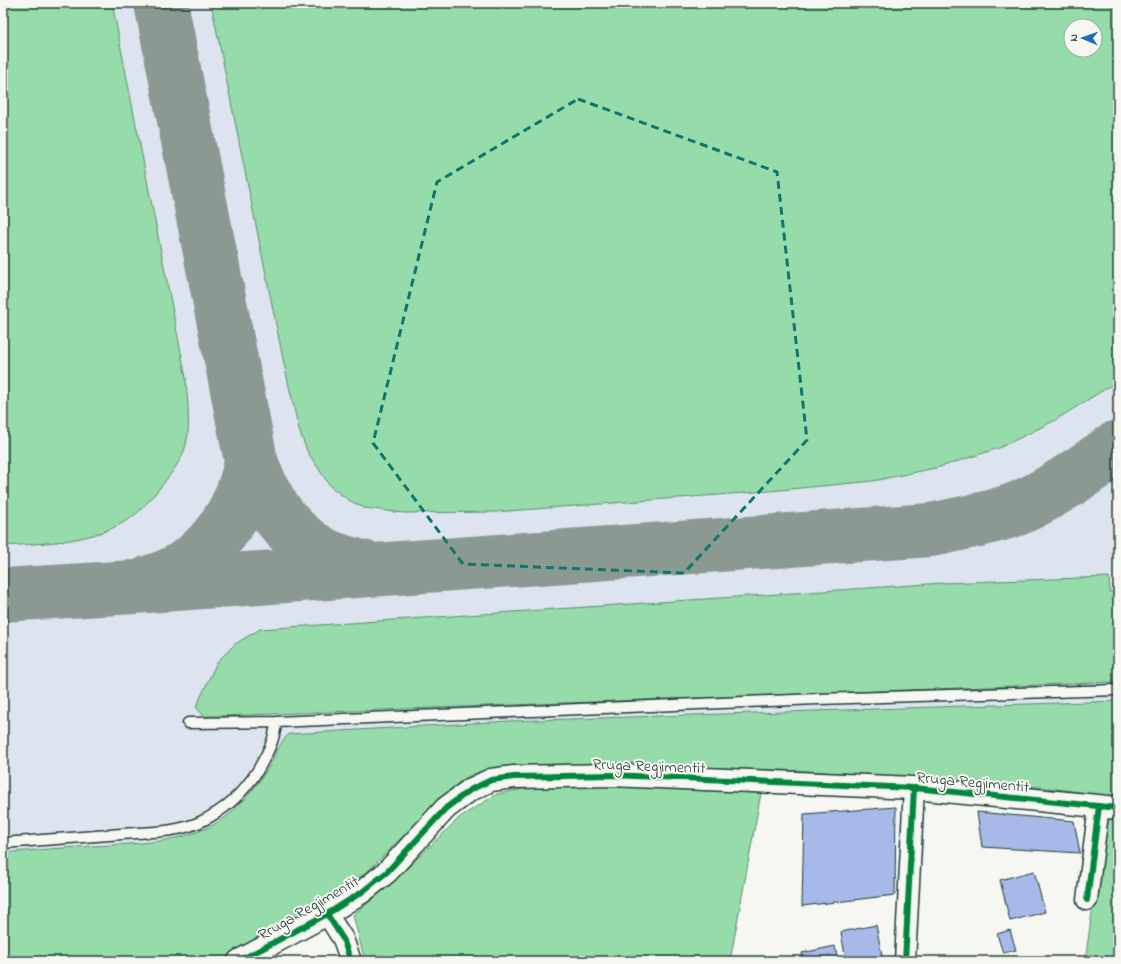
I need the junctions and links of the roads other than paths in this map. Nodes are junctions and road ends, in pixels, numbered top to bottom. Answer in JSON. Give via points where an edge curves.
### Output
{"nodes":[{"id":1,"x":1118,"y":690,"type":"edge"},
{"id":2,"x":276,"y":722,"type":"junction"},
{"id":3,"x":188,"y":723,"type":"dead end"},
{"id":4,"x":914,"y":788,"type":"junction"},
{"id":5,"x":1109,"y":807,"type":"edge"},
{"id":6,"x":3,"y":843,"type":"edge"},
{"id":7,"x":1087,"y":900,"type":"dead end"},
{"id":8,"x":327,"y":914,"type":"junction"},
{"id":9,"x":239,"y":961,"type":"edge"},
{"id":10,"x":351,"y":961,"type":"edge"},
{"id":11,"x":905,"y":961,"type":"edge"}],
"edges":[{"from":1,"to":2,"type":"lane","via":[[818,699]]},
{"from":2,"to":3,"type":"lane"},
{"from":2,"to":6,"type":"lane","via":[[272,744],[253,778],[231,802],[200,822],[155,832]]},
{"from":4,"to":5,"type":"street","name":"Rruga Regjimentit"},
{"from":4,"to":8,"type":"street","name":"Rruga Regjimentit","via":[[611,775],[514,777],[491,780],[470,790],[446,808],[387,872],[362,892]]},
{"from":4,"to":11,"type":"street"},
{"from":5,"to":7,"type":"street"},
{"from":8,"to":9,"type":"street","name":"Rruga Regjimentit"},
{"from":8,"to":10,"type":"street","via":[[343,939]]}]}
